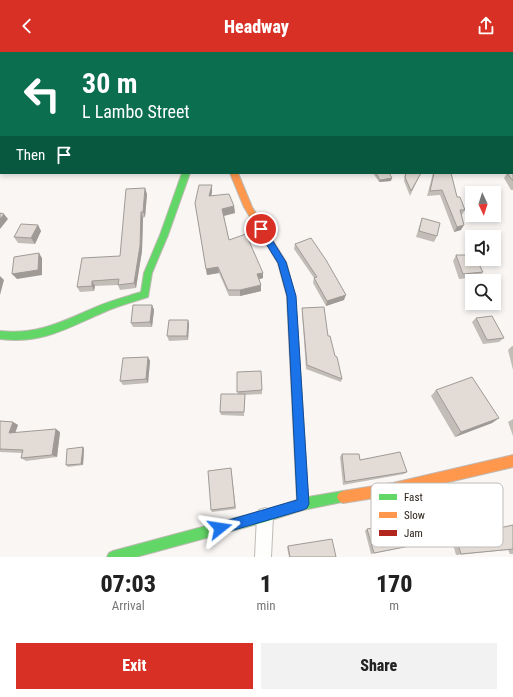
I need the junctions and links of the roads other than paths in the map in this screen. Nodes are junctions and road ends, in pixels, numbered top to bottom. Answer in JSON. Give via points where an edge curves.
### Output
{"nodes":[{"id":1,"x":186,"y":174,"type":"edge"},
{"id":2,"x":234,"y":174,"type":"edge"},
{"id":3,"x":0,"y":335,"type":"edge"},
{"id":4,"x":513,"y":461,"type":"edge"},
{"id":5,"x":419,"y":483,"type":"edge"},
{"id":6,"x":371,"y":493,"type":"edge"},
{"id":7,"x":303,"y":504,"type":"junction"},
{"id":8,"x":266,"y":516,"type":"junction"},
{"id":9,"x":113,"y":557,"type":"edge"},
{"id":10,"x":263,"y":557,"type":"edge"}],
"edges":[{"from":1,"to":3,"type":"street","via":[[148,273],[145,294],[57,329],[25,337]]},
{"from":2,"to":7,"type":"street","via":[[248,207],[282,262],[291,296]]},
{"from":4,"to":5,"type":"street"},
{"from":6,"to":7,"type":"street"},
{"from":7,"to":8,"type":"street"},
{"from":8,"to":9,"type":"street"},
{"from":8,"to":10,"type":"street"}]}
